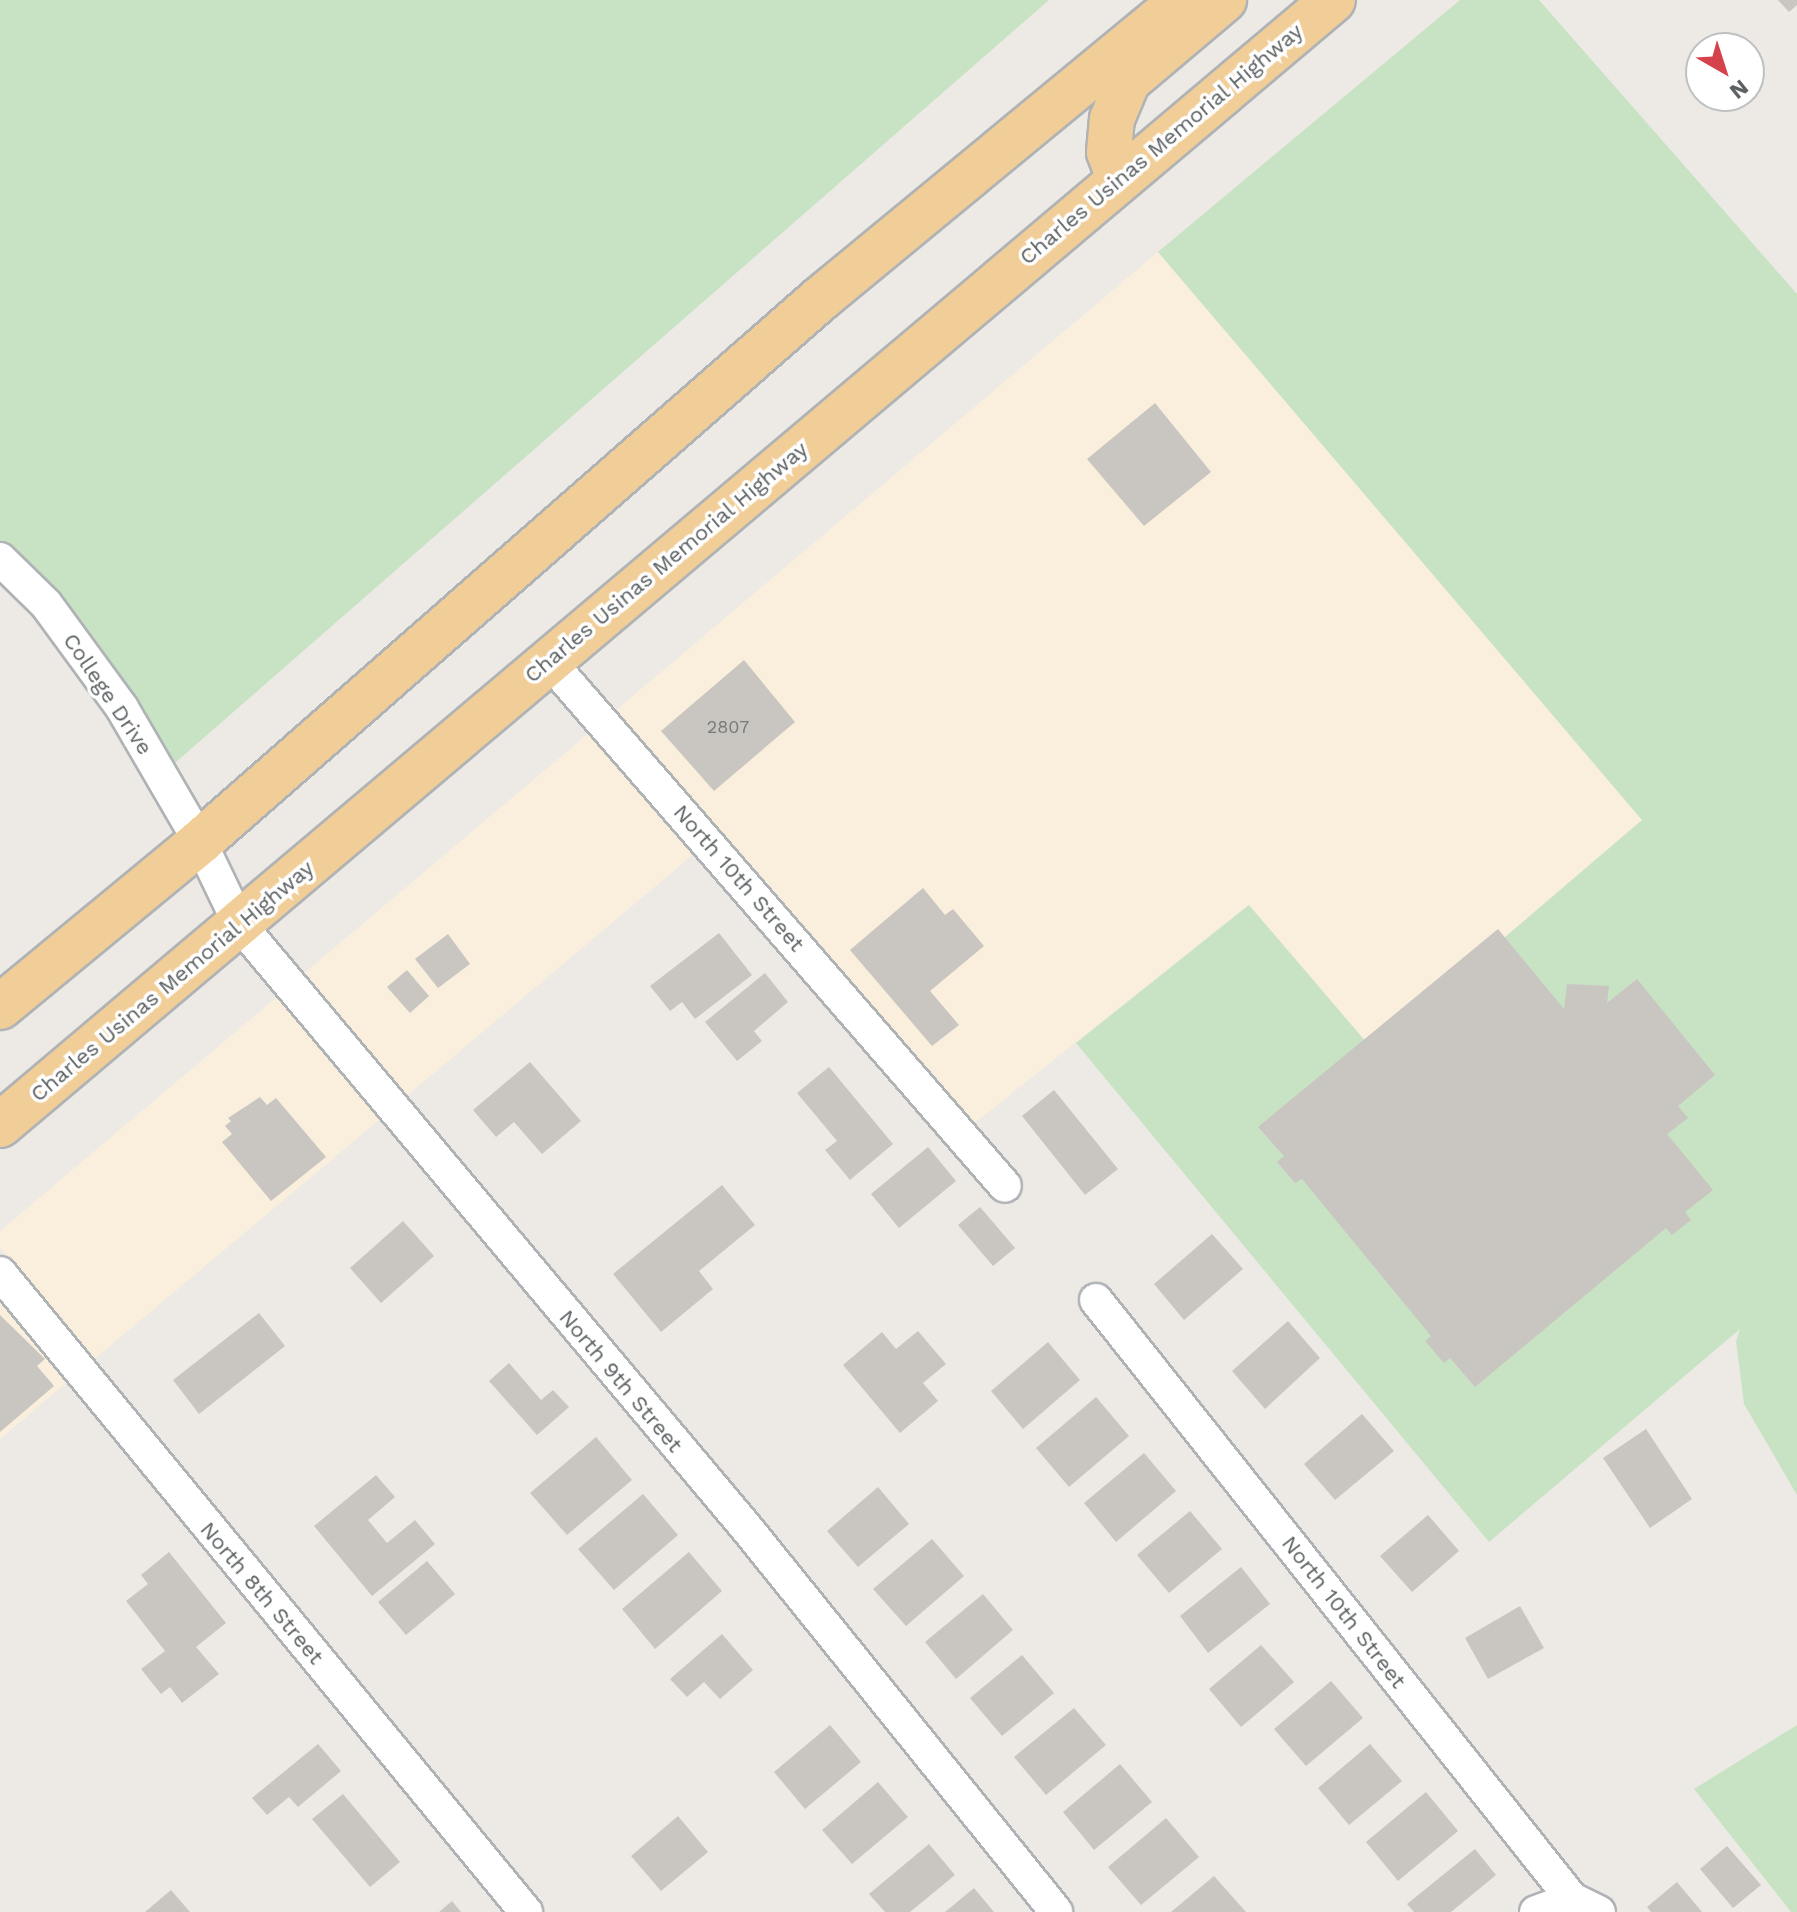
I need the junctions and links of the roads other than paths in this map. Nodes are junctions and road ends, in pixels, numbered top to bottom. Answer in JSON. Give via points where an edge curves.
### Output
{"nodes":[{"id":1,"x":1183,"y":0,"type":"edge"},
{"id":2,"x":1224,"y":0,"type":"edge"},
{"id":3,"x":1333,"y":0,"type":"edge"},
{"id":4,"x":1119,"y":178,"type":"junction"},
{"id":5,"x":0,"y":559,"type":"edge"},
{"id":6,"x":549,"y":661,"type":"junction"},
{"id":7,"x":200,"y":842,"type":"junction"},
{"id":8,"x":240,"y":925,"type":"junction"},
{"id":9,"x":0,"y":1007,"type":"edge"},
{"id":10,"x":0,"y":1125,"type":"edge"},
{"id":11,"x":1005,"y":1186,"type":"dead end"},
{"id":12,"x":0,"y":1273,"type":"edge"},
{"id":13,"x":1096,"y":1300,"type":"dead end"},
{"id":14,"x":1585,"y":1905,"type":"edge"},
{"id":15,"x":526,"y":1912,"type":"edge"},
{"id":16,"x":1056,"y":1912,"type":"edge"},
{"id":17,"x":1536,"y":1912,"type":"edge"}],
"edges":[{"from":1,"to":7,"type":"highway","via":[[820,299]]},
{"from":2,"to":4,"type":"highway","via":[[1128,81],[1112,119],[1109,152]]},
{"from":3,"to":4,"type":"highway","name":"Charles Usinas Memorial Highway"},
{"from":4,"to":6,"type":"highway","name":"Charles Usinas Memorial Highway"},
{"from":5,"to":7,"type":"street","name":"College Drive","via":[[46,604],[122,708]]},
{"from":6,"to":8,"type":"highway","name":"Charles Usinas Memorial Highway"},
{"from":6,"to":11,"type":"street","name":"North 10th Street"},
{"from":7,"to":8,"type":"street","name":"North 9th Street"},
{"from":7,"to":9,"type":"highway"},
{"from":8,"to":10,"type":"highway","name":"Charles Usinas Memorial Highway"},
{"from":8,"to":16,"type":"street","name":"North 9th Street","via":[[749,1531]]},
{"from":12,"to":15,"type":"street","name":"North 8th Street"},
{"from":13,"to":14,"type":"street","name":"North 10th Street"},
{"from":14,"to":17,"type":"street"}]}
